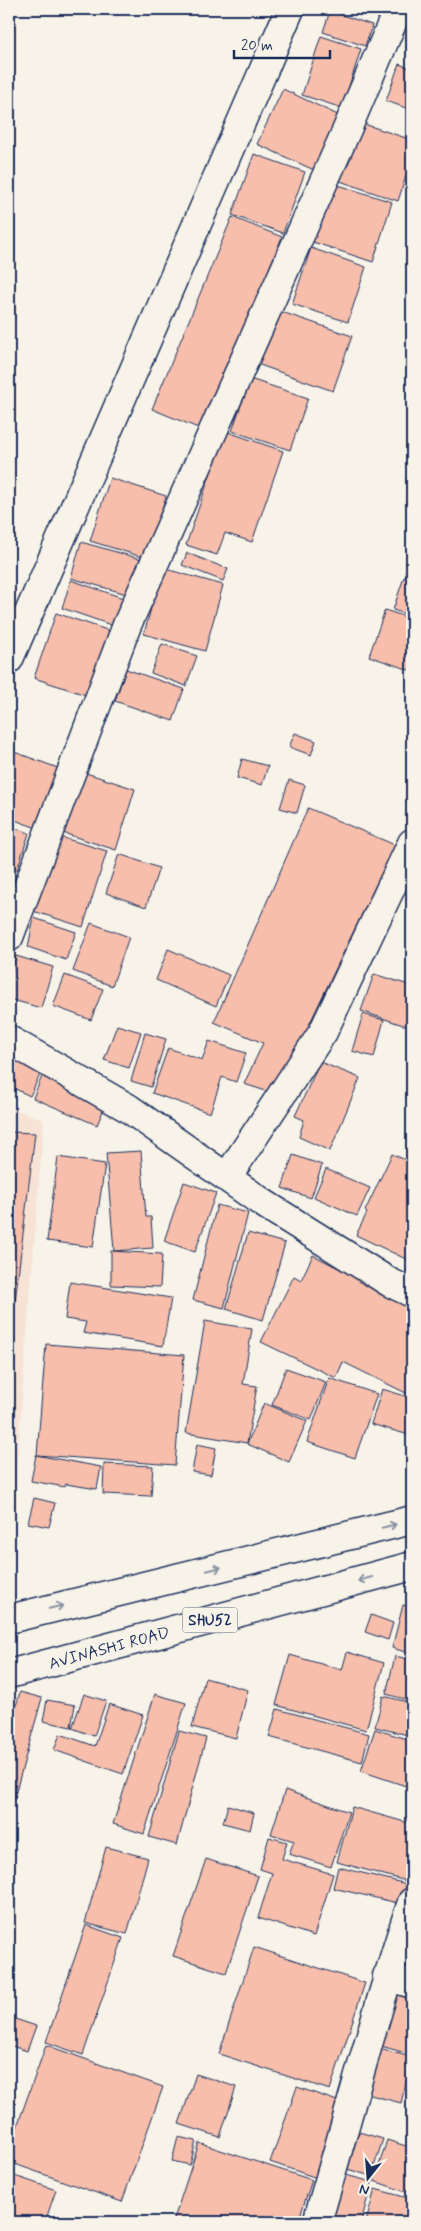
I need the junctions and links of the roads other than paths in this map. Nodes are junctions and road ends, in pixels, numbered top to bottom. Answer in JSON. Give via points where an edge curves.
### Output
{"nodes":[{"id":1,"x":290,"y":9,"type":"edge"},
{"id":2,"x":398,"y":9,"type":"edge"},
{"id":3,"x":9,"y":659,"type":"edge"},
{"id":4,"x":412,"y":843,"type":"edge"},
{"id":5,"x":9,"y":937,"type":"edge"},
{"id":6,"x":9,"y":1040,"type":"edge"},
{"id":7,"x":228,"y":1176,"type":"junction"},
{"id":8,"x":412,"y":1293,"type":"edge"},
{"id":9,"x":412,"y":1520,"type":"edge"},
{"id":10,"x":412,"y":1566,"type":"edge"},
{"id":11,"x":9,"y":1619,"type":"edge"},
{"id":12,"x":9,"y":1674,"type":"edge"},
{"id":13,"x":412,"y":1902,"type":"edge"},
{"id":14,"x":387,"y":1976,"type":"junction"},
{"id":15,"x":412,"y":1984,"type":"edge"},
{"id":16,"x":317,"y":2222,"type":"edge"}],
"edges":[{"from":1,"to":3,"type":"street"},
{"from":2,"to":5,"type":"street","via":[[127,625]]},
{"from":4,"to":7,"type":"street","via":[[323,1032]]},
{"from":6,"to":7,"type":"street","via":[[128,1108]]},
{"from":7,"to":8,"type":"street","via":[[288,1218]]},
{"from":11,"to":9,"type":"street","one_way":true},
{"from":10,"to":12,"type":"street","name":"AVINASHI ROAD","number":"SHU52","one_way":true},
{"from":13,"to":14,"type":"street"},
{"from":14,"to":15,"type":"street"},
{"from":14,"to":16,"type":"street"}]}
